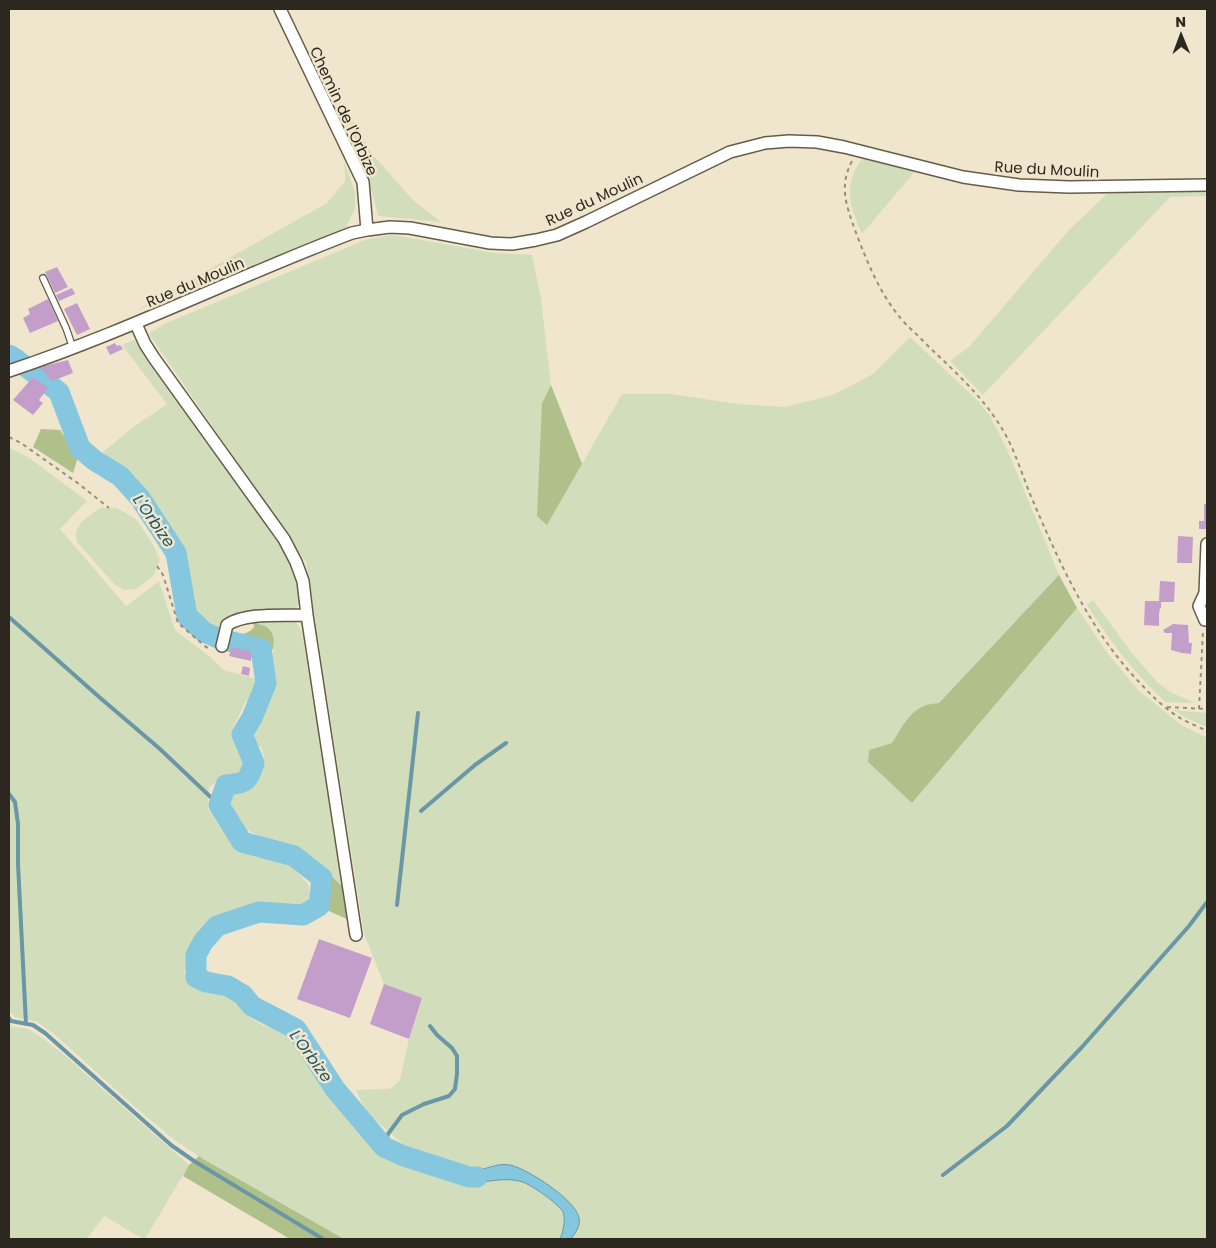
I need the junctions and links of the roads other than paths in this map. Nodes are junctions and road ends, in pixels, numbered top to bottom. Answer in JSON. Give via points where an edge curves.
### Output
{"nodes":[{"id":1,"x":280,"y":9,"type":"edge"},
{"id":2,"x":1207,"y":186,"type":"edge"},
{"id":3,"x":366,"y":230,"type":"junction"},
{"id":4,"x":43,"y":278,"type":"dead end"},
{"id":5,"x":136,"y":324,"type":"junction"},
{"id":6,"x":74,"y":348,"type":"junction"},
{"id":7,"x":11,"y":371,"type":"edge"},
{"id":8,"x":1207,"y":544,"type":"edge"},
{"id":9,"x":307,"y":616,"type":"junction"},
{"id":10,"x":1206,"y":620,"type":"edge"},
{"id":11,"x":222,"y":646,"type":"road end"},
{"id":12,"x":356,"y":935,"type":"dead end"}],
"edges":[{"from":1,"to":3,"type":"street","name":"Chemin de l'Orbize","via":[[363,182]]},
{"from":2,"to":3,"type":"street","name":"Rue du Moulin","via":[[1019,185],[963,177],[858,150],[789,140],[730,152],[586,222],[536,240],[490,243],[410,228]]},
{"from":3,"to":5,"type":"street","name":"Rue du Moulin","via":[[320,245]]},
{"from":4,"to":6,"type":"lane"},
{"from":5,"to":6,"type":"street","name":"Rue du Moulin"},
{"from":5,"to":9,"type":"street","via":[[154,358],[284,539],[303,581]]},
{"from":6,"to":7,"type":"street","name":"Rue du Moulin"},
{"from":8,"to":10,"type":"street","via":[[1205,593],[1199,606]]},
{"from":9,"to":11,"type":"street","via":[[244,617],[227,625]]},
{"from":9,"to":12,"type":"street"}]}
